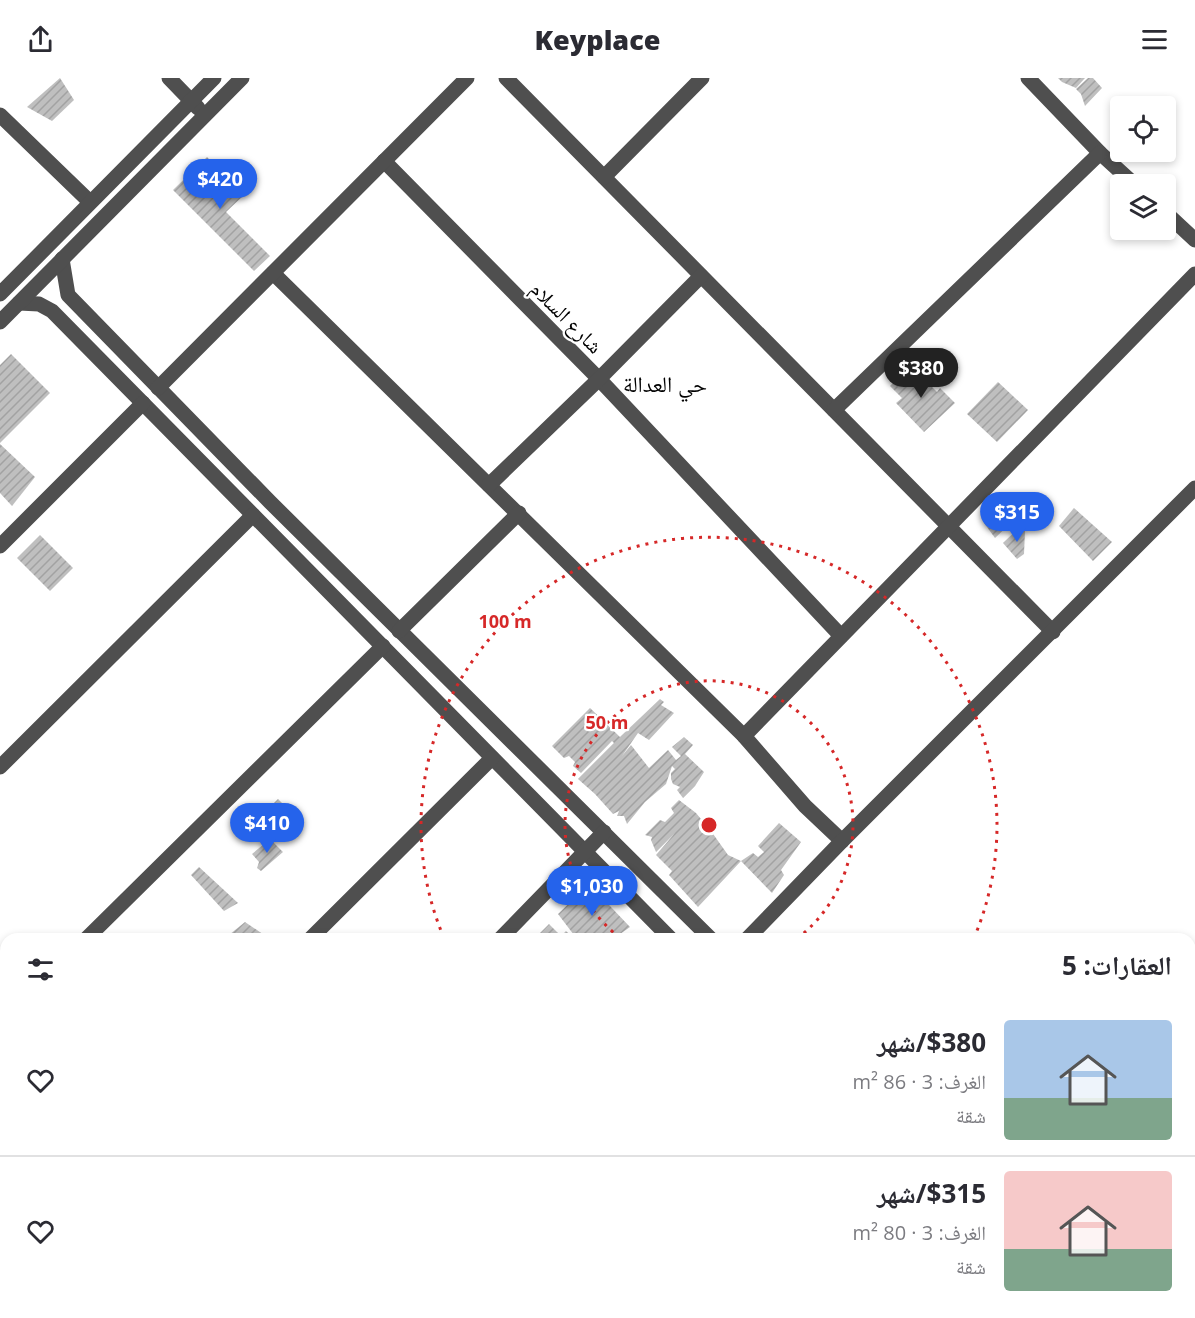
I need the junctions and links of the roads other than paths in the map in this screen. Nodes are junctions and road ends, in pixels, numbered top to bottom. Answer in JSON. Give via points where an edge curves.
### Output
{"nodes":[{"id":1,"x":169,"y":78,"type":"edge"},
{"id":2,"x":214,"y":78,"type":"edge"},
{"id":3,"x":242,"y":78,"type":"edge"},
{"id":4,"x":467,"y":78,"type":"edge"},
{"id":5,"x":506,"y":78,"type":"edge"},
{"id":6,"x":702,"y":78,"type":"edge"},
{"id":7,"x":1028,"y":78,"type":"edge"},
{"id":8,"x":191,"y":102,"type":"junction"},
{"id":9,"x":0,"y":114,"type":"edge"},
{"id":10,"x":205,"y":115,"type":"junction"},
{"id":11,"x":1100,"y":153,"type":"junction"},
{"id":12,"x":384,"y":161,"type":"junction"},
{"id":13,"x":1123,"y":174,"type":"edge"},
{"id":14,"x":604,"y":177,"type":"junction"},
{"id":15,"x":90,"y":202,"type":"junction"},
{"id":16,"x":1176,"y":222,"type":"edge"},
{"id":17,"x":1195,"y":240,"type":"edge"},
{"id":18,"x":62,"y":259,"type":"junction"},
{"id":19,"x":273,"y":273,"type":"junction"},
{"id":20,"x":1195,"y":274,"type":"edge"},
{"id":21,"x":701,"y":276,"type":"junction"},
{"id":22,"x":0,"y":294,"type":"edge"},
{"id":23,"x":68,"y":295,"type":"junction"},
{"id":24,"x":19,"y":303,"type":"junction"},
{"id":25,"x":52,"y":311,"type":"junction"},
{"id":26,"x":0,"y":322,"type":"edge"},
{"id":27,"x":599,"y":379,"type":"junction"},
{"id":28,"x":158,"y":388,"type":"junction"},
{"id":29,"x":143,"y":403,"type":"junction"},
{"id":30,"x":834,"y":410,"type":"junction"},
{"id":31,"x":489,"y":485,"type":"junction"},
{"id":32,"x":1195,"y":488,"type":"edge"},
{"id":33,"x":519,"y":513,"type":"junction"},
{"id":34,"x":253,"y":515,"type":"junction"},
{"id":35,"x":949,"y":526,"type":"junction"},
{"id":36,"x":0,"y":546,"type":"edge"},
{"id":37,"x":399,"y":631,"type":"junction"},
{"id":38,"x":1053,"y":632,"type":"junction"},
{"id":39,"x":841,"y":636,"type":"junction"},
{"id":40,"x":383,"y":646,"type":"junction"},
{"id":41,"x":744,"y":736,"type":"junction"},
{"id":42,"x":492,"y":758,"type":"junction"},
{"id":43,"x":0,"y":767,"type":"edge"},
{"id":44,"x":604,"y":832,"type":"junction"},
{"id":45,"x":842,"y":841,"type":"junction"},
{"id":46,"x":585,"y":852,"type":"junction"},
{"id":47,"x":92,"y":933,"type":"edge"},
{"id":48,"x":316,"y":933,"type":"edge"},
{"id":49,"x":506,"y":933,"type":"edge"},
{"id":50,"x":665,"y":933,"type":"edge"},
{"id":51,"x":705,"y":933,"type":"edge"},
{"id":52,"x":753,"y":933,"type":"edge"}],
"edges":[{"from":1,"to":8,"type":"street"},
{"from":2,"to":8,"type":"street"},
{"from":3,"to":10,"type":"street"},
{"from":4,"to":12,"type":"street"},
{"from":5,"to":14,"type":"street"},
{"from":6,"to":14,"type":"street"},
{"from":7,"to":11,"type":"street"},
{"from":8,"to":10,"type":"street"},
{"from":8,"to":15,"type":"street"},
{"from":9,"to":15,"type":"street"},
{"from":10,"to":18,"type":"street"},
{"from":11,"to":13,"type":"street"},
{"from":11,"to":30,"type":"street"},
{"from":12,"to":19,"type":"street"},
{"from":12,"to":27,"type":"street","name":"شارع السلام"},
{"from":14,"to":21,"type":"street"},
{"from":15,"to":22,"type":"street"},
{"from":16,"to":17,"type":"street"},
{"from":18,"to":23,"type":"street"},
{"from":18,"to":24,"type":"street"},
{"from":19,"to":28,"type":"street"},
{"from":19,"to":31,"type":"street"},
{"from":20,"to":35,"type":"street"},
{"from":21,"to":27,"type":"street"},
{"from":21,"to":30,"type":"street"},
{"from":23,"to":25,"type":"street"},
{"from":23,"to":28,"type":"street"},
{"from":24,"to":25,"type":"street","via":[[39,304]]},
{"from":24,"to":26,"type":"street"},
{"from":25,"to":29,"type":"street"},
{"from":27,"to":31,"type":"street"},
{"from":27,"to":39,"type":"street","name":"شارع السلام"},
{"from":28,"to":37,"type":"street"},
{"from":29,"to":34,"type":"street"},
{"from":29,"to":36,"type":"street"},
{"from":30,"to":35,"type":"street"},
{"from":31,"to":33,"type":"street"},
{"from":32,"to":38,"type":"street"},
{"from":33,"to":37,"type":"street"},
{"from":33,"to":41,"type":"street"},
{"from":34,"to":40,"type":"street"},
{"from":34,"to":43,"type":"street"},
{"from":35,"to":38,"type":"street"},
{"from":35,"to":39,"type":"street"},
{"from":37,"to":44,"type":"street"},
{"from":38,"to":45,"type":"street"},
{"from":39,"to":41,"type":"street"},
{"from":40,"to":42,"type":"street"},
{"from":40,"to":47,"type":"street"},
{"from":41,"to":45,"type":"street"},
{"from":42,"to":46,"type":"street"},
{"from":42,"to":48,"type":"street"},
{"from":44,"to":46,"type":"street"},
{"from":44,"to":51,"type":"street"},
{"from":45,"to":52,"type":"street"},
{"from":46,"to":49,"type":"street"},
{"from":46,"to":50,"type":"street"}]}
